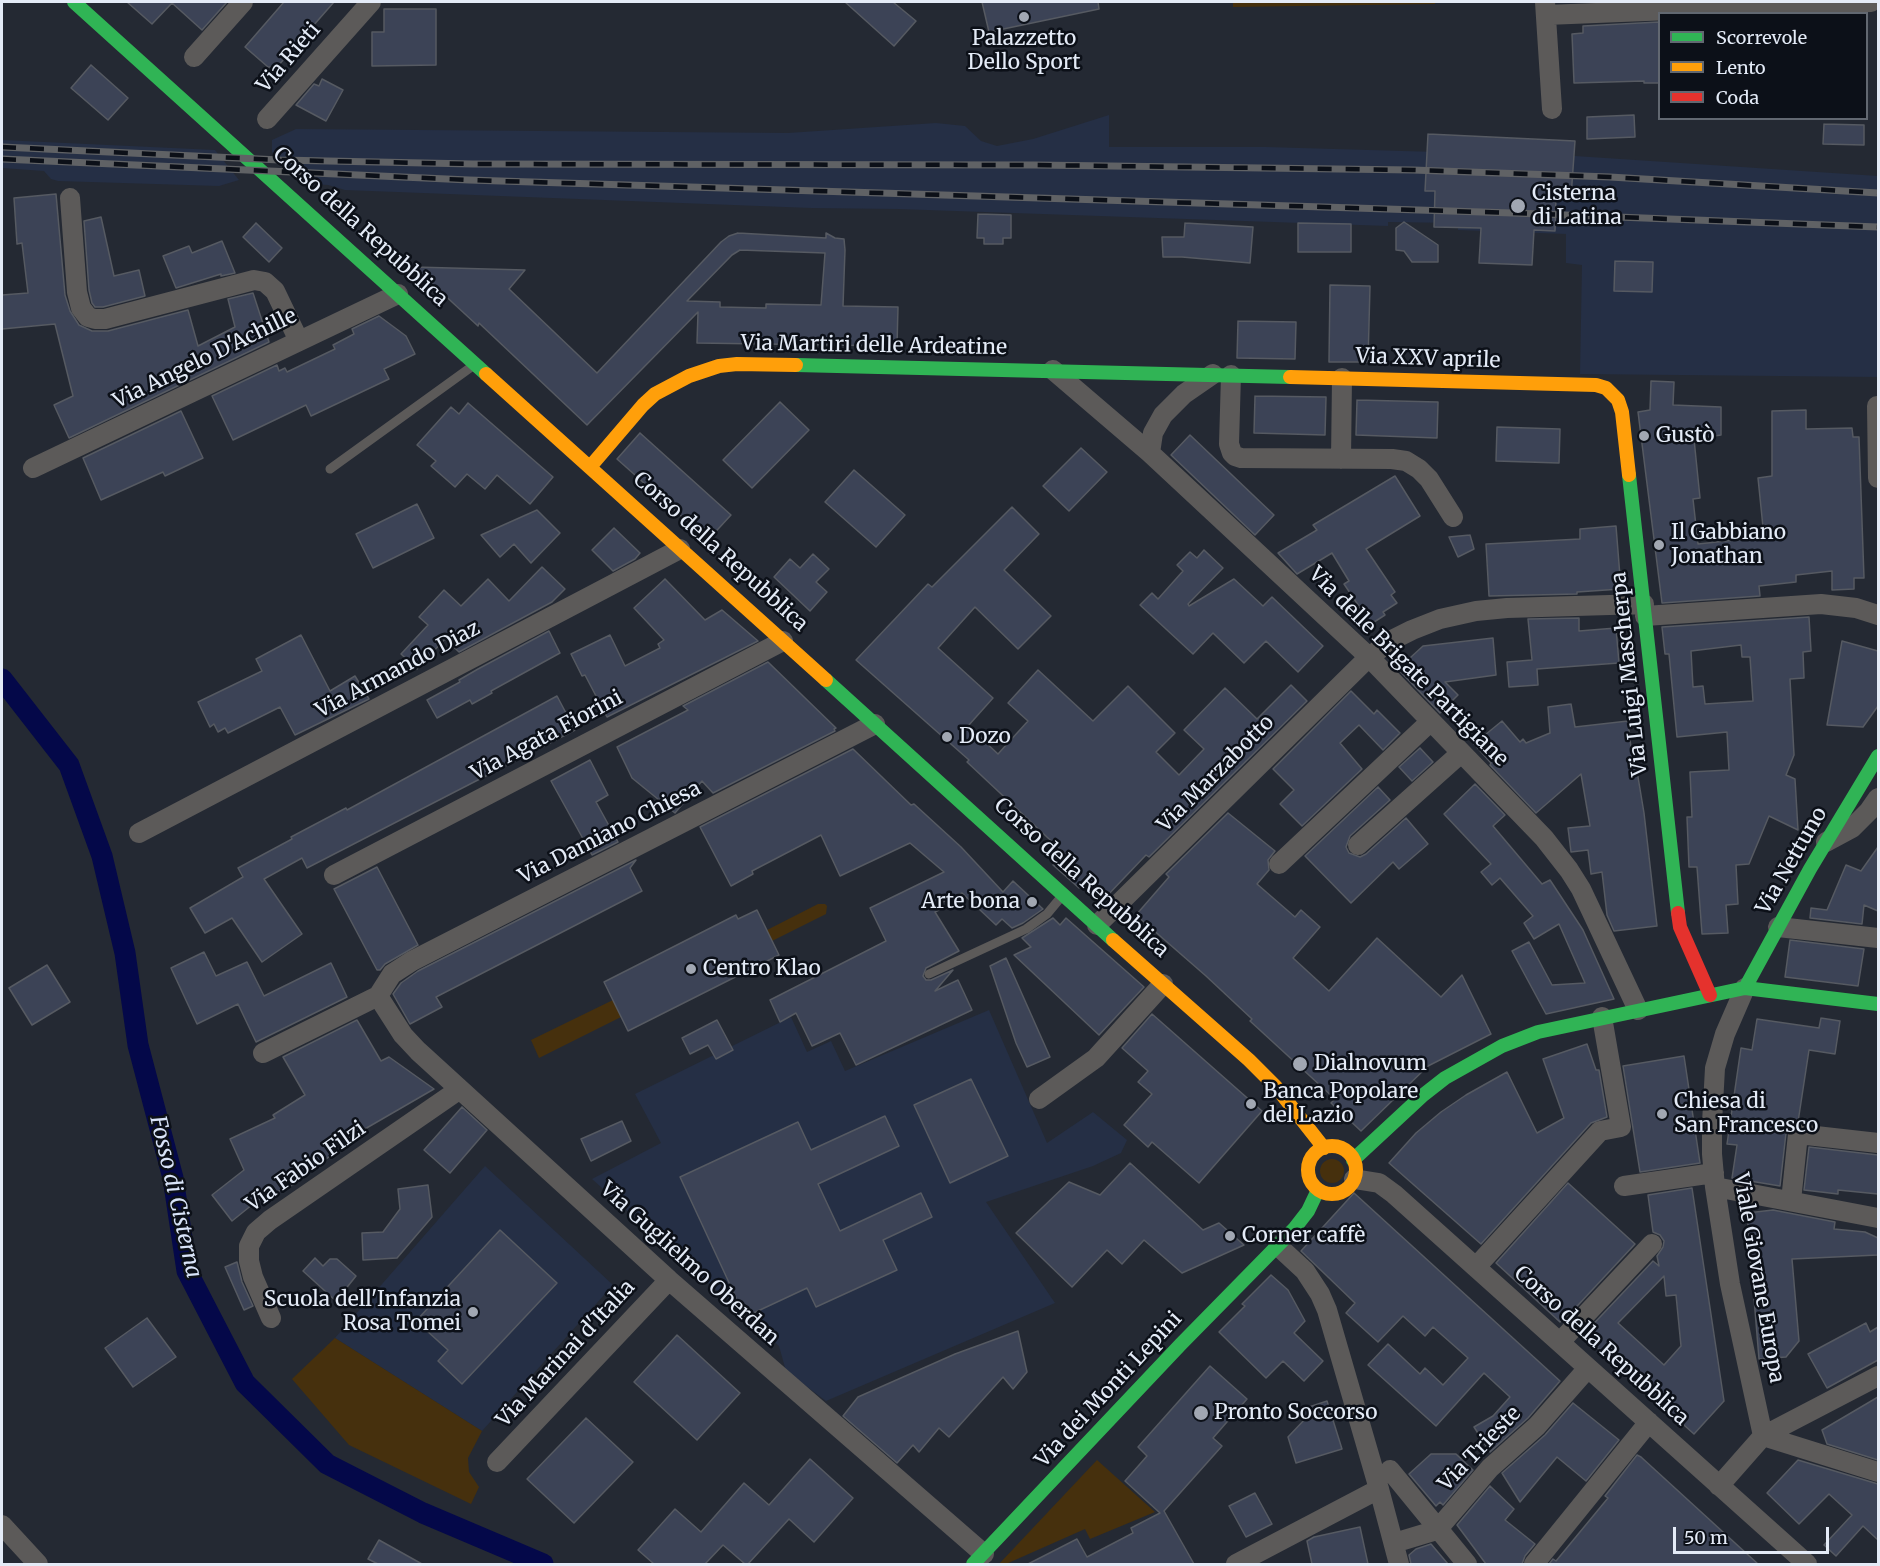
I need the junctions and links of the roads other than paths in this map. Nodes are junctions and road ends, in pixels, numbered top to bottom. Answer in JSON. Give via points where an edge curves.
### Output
{"nodes":[{"id":1,"x":74,"y":2,"type":"edge"},
{"id":2,"x":243,"y":2,"type":"edge"},
{"id":3,"x":371,"y":2,"type":"edge"},
{"id":4,"x":1870,"y":2,"type":"edge"},
{"id":5,"x":1545,"y":8,"type":"edge"},
{"id":6,"x":194,"y":57,"type":"dead end"},
{"id":7,"x":1552,"y":109,"type":"dead end"},
{"id":8,"x":267,"y":120,"type":"dead end"},
{"id":9,"x":70,"y":198,"type":"dead end"},
{"id":10,"x":398,"y":294,"type":"junction"},
{"id":11,"x":299,"y":341,"type":"junction"},
{"id":12,"x":476,"y":364,"type":"junction"},
{"id":13,"x":1053,"y":370,"type":"junction"},
{"id":14,"x":1222,"y":375,"type":"junction"},
{"id":15,"x":1342,"y":378,"type":"junction"},
{"id":16,"x":1877,"y":406,"type":"edge"},
{"id":17,"x":1623,"y":416,"type":"joint"},
{"id":18,"x":1150,"y":453,"type":"junction"},
{"id":19,"x":1341,"y":459,"type":"junction"},
{"id":20,"x":590,"y":467,"type":"junction"},
{"id":21,"x":33,"y":468,"type":"dead end"},
{"id":22,"x":330,"y":469,"type":"dead end"},
{"id":23,"x":1878,"y":478,"type":"edge"},
{"id":24,"x":1453,"y":518,"type":"dead end"},
{"id":25,"x":680,"y":549,"type":"junction"},
{"id":26,"x":1644,"y":610,"type":"junction"},
{"id":27,"x":1878,"y":615,"type":"edge"},
{"id":28,"x":783,"y":641,"type":"junction"},
{"id":29,"x":1369,"y":657,"type":"junction"},
{"id":30,"x":1431,"y":721,"type":"junction"},
{"id":31,"x":875,"y":724,"type":"junction"},
{"id":32,"x":1461,"y":753,"type":"junction"},
{"id":33,"x":1878,"y":756,"type":"edge"},
{"id":34,"x":1878,"y":798,"type":"edge"},
{"id":35,"x":139,"y":833,"type":"dead end"},
{"id":36,"x":1826,"y":842,"type":"junction"},
{"id":37,"x":1358,"y":845,"type":"dead end"},
{"id":38,"x":1278,"y":864,"type":"dead end"},
{"id":39,"x":334,"y":875,"type":"dead end"},
{"id":40,"x":1063,"y":895,"type":"junction"},
{"id":41,"x":1097,"y":925,"type":"junction"},
{"id":42,"x":1778,"y":927,"type":"junction"},
{"id":43,"x":1878,"y":938,"type":"edge"},
{"id":44,"x":929,"y":974,"type":"dead end"},
{"id":45,"x":1163,"y":984,"type":"junction"},
{"id":46,"x":1744,"y":988,"type":"junction"},
{"id":47,"x":1710,"y":995,"type":"junction"},
{"id":48,"x":378,"y":996,"type":"junction"},
{"id":49,"x":1878,"y":1004,"type":"edge"},
{"id":50,"x":1638,"y":1010,"type":"junction"},
{"id":51,"x":1602,"y":1017,"type":"junction"},
{"id":52,"x":263,"y":1053,"type":"dead end"},
{"id":53,"x":460,"y":1089,"type":"junction"},
{"id":54,"x":1039,"y":1099,"type":"dead end"},
{"id":55,"x":1878,"y":1143,"type":"edge"},
{"id":56,"x":1324,"y":1148,"type":"junction"},
{"id":57,"x":1354,"y":1169,"type":"junction"},
{"id":58,"x":1714,"y":1180,"type":"junction"},
{"id":59,"x":1624,"y":1186,"type":"dead end"},
{"id":60,"x":1318,"y":1190,"type":"junction"},
{"id":61,"x":1791,"y":1201,"type":"junction"},
{"id":62,"x":1878,"y":1218,"type":"edge"},
{"id":63,"x":1652,"y":1244,"type":"dead end"},
{"id":64,"x":1278,"y":1246,"type":"junction"},
{"id":65,"x":1476,"y":1267,"type":"junction"},
{"id":66,"x":669,"y":1280,"type":"junction"},
{"id":67,"x":271,"y":1318,"type":"dead end"},
{"id":68,"x":1560,"y":1342,"type":"junction"},
{"id":69,"x":1588,"y":1368,"type":"junction"},
{"id":70,"x":1878,"y":1376,"type":"edge"},
{"id":71,"x":1648,"y":1422,"type":"junction"},
{"id":72,"x":1763,"y":1436,"type":"junction"},
{"id":73,"x":497,"y":1462,"type":"dead end"},
{"id":74,"x":1390,"y":1470,"type":"dead end"},
{"id":75,"x":1878,"y":1472,"type":"edge"},
{"id":76,"x":1719,"y":1486,"type":"junction"},
{"id":77,"x":1379,"y":1489,"type":"junction"},
{"id":78,"x":2,"y":1526,"type":"edge"},
{"id":79,"x":1437,"y":1530,"type":"junction"},
{"id":80,"x":1394,"y":1543,"type":"junction"},
{"id":81,"x":979,"y":1559,"type":"edge"},
{"id":82,"x":38,"y":1564,"type":"edge"},
{"id":83,"x":1236,"y":1564,"type":"edge"},
{"id":84,"x":1399,"y":1564,"type":"edge"},
{"id":85,"x":1467,"y":1564,"type":"edge"},
{"id":86,"x":1534,"y":1564,"type":"edge"},
{"id":87,"x":1807,"y":1564,"type":"edge"}],
"edges":[{"from":1,"to":10,"type":"street","name":"Corso della Repubblica"},
{"from":2,"to":6,"type":"street"},
{"from":3,"to":8,"type":"street","name":"Via Rieti"},
{"from":4,"to":5,"type":"street"},
{"from":5,"to":7,"type":"street"},
{"from":9,"to":11,"type":"street","via":[[77,292],[88,317],[105,319],[260,280],[278,295]]},
{"from":10,"to":11,"type":"street","name":"Via Angelo D'Achille"},
{"from":10,"to":12,"type":"street","name":"Corso della Repubblica"},
{"from":11,"to":21,"type":"street","name":"Via Angelo D'Achille"},
{"from":12,"to":20,"type":"street","name":"Corso della Repubblica"},
{"from":12,"to":22,"type":"lane"},
{"from":13,"to":14,"type":"street","name":"Via Martiri delle Ardeatine"},
{"from":13,"to":18,"type":"street","name":"Via delle Brigate Partigiane"},
{"from":13,"to":20,"type":"street","name":"Via Martiri delle Ardeatine","via":[[744,363],[719,366],[655,394]]},
{"from":14,"to":15,"type":"street","name":"Via XXV aprile"},
{"from":14,"to":18,"type":"street","via":[[1184,394],[1163,415]]},
{"from":14,"to":19,"type":"street","via":[[1229,444],[1235,456]]},
{"from":15,"to":17,"type":"street","name":"Via XXV aprile","via":[[1596,385],[1615,395]]},
{"from":15,"to":19,"type":"street"},
{"from":16,"to":23,"type":"street"},
{"from":17,"to":26,"type":"street","name":"Via Luigi Mascherpa"},
{"from":18,"to":29,"type":"street","name":"Via delle Brigate Partigiane"},
{"from":19,"to":24,"type":"street","via":[[1392,459],[1412,464],[1429,479]]},
{"from":20,"to":25,"type":"street","name":"Corso della Repubblica"},
{"from":25,"to":28,"type":"street","name":"Corso della Repubblica"},
{"from":25,"to":35,"type":"street","name":"Via Armando Diaz"},
{"from":26,"to":27,"type":"street","name":"Via Marzabotto","via":[[1821,604]]},
{"from":26,"to":29,"type":"street","name":"Via Marzabotto","via":[[1497,608],[1462,613],[1412,630]]},
{"from":26,"to":47,"type":"street","name":"Via Luigi Mascherpa","via":[[1680,927]]},
{"from":28,"to":31,"type":"street","name":"Corso della Repubblica"},
{"from":28,"to":39,"type":"street","name":"Via Agata Fiorini"},
{"from":29,"to":30,"type":"street","name":"Via delle Brigate Partigiane"},
{"from":29,"to":41,"type":"street","name":"Via Marzabotto"},
{"from":30,"to":32,"type":"street","name":"Via delle Brigate Partigiane"},
{"from":30,"to":38,"type":"street"},
{"from":31,"to":40,"type":"street","name":"Corso della Repubblica"},
{"from":31,"to":48,"type":"street","name":"Via Damiano Chiesa","via":[[412,961],[392,974]]},
{"from":32,"to":37,"type":"street"},
{"from":32,"to":50,"type":"street","name":"Via delle Brigate Partigiane","via":[[1563,862],[1581,889]]},
{"from":33,"to":36,"type":"street","name":"Via Nettuno"},
{"from":34,"to":36,"type":"street","via":[[1852,828]]},
{"from":36,"to":42,"type":"street","name":"Via Nettuno"},
{"from":40,"to":41,"type":"street","name":"Corso della Repubblica"},
{"from":40,"to":44,"type":"lane","via":[[1047,914],[1026,929]]},
{"from":41,"to":45,"type":"street","name":"Corso della Repubblica"},
{"from":42,"to":43,"type":"street"},
{"from":42,"to":46,"type":"street","name":"Via Nettuno"},
{"from":45,"to":54,"type":"street","via":[[1095,1058]]},
{"from":45,"to":56,"type":"street","name":"Corso della Repubblica","via":[[1263,1073]]},
{"from":46,"to":47,"type":"street"},
{"from":46,"to":49,"type":"street"},
{"from":46,"to":58,"type":"street","name":"Viale Giovane Europa","via":[[1715,1068]]},
{"from":47,"to":50,"type":"street"},
{"from":48,"to":52,"type":"street"},
{"from":48,"to":53,"type":"street","name":"Via Guglielmo Oberdan","via":[[403,1035]]},
{"from":50,"to":51,"type":"street"},
{"from":51,"to":57,"type":"street","via":[[1538,1032],[1472,1062],[1422,1096]]},
{"from":51,"to":65,"type":"street","via":[[1621,1127],[1600,1131]]},
{"from":53,"to":66,"type":"street","name":"Via Guglielmo Oberdan"},
{"from":53,"to":67,"type":"street","name":"Via Fabio Filzi","via":[[255,1232],[249,1246],[249,1261]]},
{"from":55,"to":61,"type":"street","via":[[1798,1134]]},
{"from":56,"to":57,"type":"street","via":[[1344,1150]]},
{"from":56,"to":60,"type":"street","via":[[1312,1157],[1308,1171]]},
{"from":57,"to":60,"type":"street","via":[[1346,1190]]},
{"from":57,"to":65,"type":"street","name":"Corso della Repubblica","via":[[1387,1188]]},
{"from":58,"to":59,"type":"street"},
{"from":58,"to":61,"type":"street"},
{"from":58,"to":72,"type":"street","name":"Viale Giovane Europa","via":[[1730,1284]]},
{"from":60,"to":64,"type":"street","name":"Via dei Monti Lepini","via":[[1302,1220]]},
{"from":61,"to":62,"type":"street"},
{"from":63,"to":68,"type":"street"},
{"from":64,"to":77,"type":"street","via":[[1305,1271],[1324,1302]]},
{"from":64,"to":81,"type":"street","name":"Via dei Monti Lepini"},
{"from":65,"to":68,"type":"street","name":"Corso della Repubblica"},
{"from":66,"to":73,"type":"street","name":"Via Marinai d'Italia"},
{"from":66,"to":81,"type":"street","name":"Via Guglielmo Oberdan"},
{"from":68,"to":69,"type":"street","name":"Corso della Repubblica"},
{"from":69,"to":71,"type":"street","name":"Corso della Repubblica"},
{"from":69,"to":79,"type":"street","name":"Via Trieste","via":[[1538,1426],[1490,1468]]},
{"from":70,"to":72,"type":"street"},
{"from":71,"to":76,"type":"street","name":"Corso della Repubblica"},
{"from":71,"to":86,"type":"street"},
{"from":72,"to":75,"type":"street"},
{"from":72,"to":76,"type":"street"},
{"from":74,"to":79,"type":"street"},
{"from":76,"to":87,"type":"street","name":"Corso della Repubblica"},
{"from":77,"to":80,"type":"street"},
{"from":77,"to":83,"type":"street"},
{"from":78,"to":82,"type":"street"},
{"from":79,"to":80,"type":"street"},
{"from":79,"to":85,"type":"street"},
{"from":80,"to":84,"type":"street"}]}
